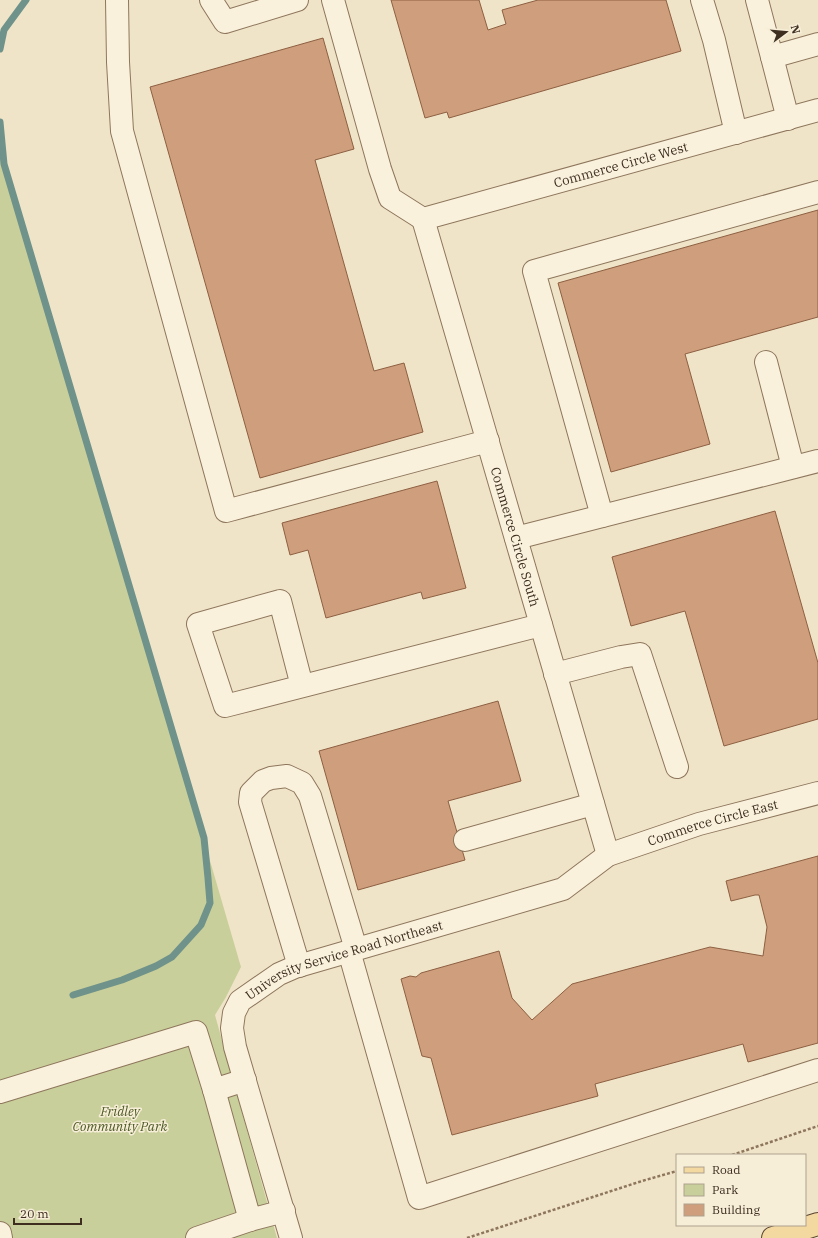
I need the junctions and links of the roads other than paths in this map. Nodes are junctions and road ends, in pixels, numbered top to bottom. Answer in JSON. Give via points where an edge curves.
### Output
{"nodes":[{"id":1,"x":117,"y":0,"type":"edge"},
{"id":2,"x":211,"y":0,"type":"edge"},
{"id":3,"x":297,"y":0,"type":"edge"},
{"id":4,"x":333,"y":0,"type":"edge"},
{"id":5,"x":702,"y":0,"type":"edge"},
{"id":6,"x":757,"y":0,"type":"edge"},
{"id":7,"x":818,"y":44,"type":"edge"},
{"id":8,"x":772,"y":57,"type":"junction"},
{"id":9,"x":818,"y":110,"type":"edge"},
{"id":10,"x":788,"y":119,"type":"junction"},
{"id":11,"x":736,"y":133,"type":"junction"},
{"id":12,"x":818,"y":192,"type":"edge"},
{"id":13,"x":423,"y":219,"type":"junction"},
{"id":14,"x":766,"y":362,"type":"dead end"},
{"id":15,"x":488,"y":441,"type":"junction"},
{"id":16,"x":818,"y":461,"type":"edge"},
{"id":17,"x":793,"y":467,"type":"junction"},
{"id":18,"x":602,"y":516,"type":"junction"},
{"id":19,"x":516,"y":538,"type":"junction"},
{"id":20,"x":541,"y":625,"type":"junction"},
{"id":21,"x":555,"y":674,"type":"junction"},
{"id":22,"x":302,"y":686,"type":"junction"},
{"id":23,"x":677,"y":767,"type":"dead end"},
{"id":24,"x":818,"y":793,"type":"edge"},
{"id":25,"x":594,"y":804,"type":"junction"},
{"id":26,"x":465,"y":840,"type":"dead end"},
{"id":27,"x":608,"y":855,"type":"junction"},
{"id":28,"x":353,"y":950,"type":"junction"},
{"id":29,"x":299,"y":966,"type":"junction"},
{"id":30,"x":818,"y":1070,"type":"edge"},
{"id":31,"x":245,"y":1080,"type":"junction"},
{"id":32,"x":214,"y":1090,"type":"junction"},
{"id":33,"x":0,"y":1092,"type":"edge"},
{"id":34,"x":284,"y":1211,"type":"junction"},
{"id":35,"x":250,"y":1220,"type":"junction"},
{"id":36,"x":818,"y":1224,"type":"edge"},
{"id":37,"x":0,"y":1233,"type":"edge"},
{"id":38,"x":1,"y":1238,"type":"edge"},
{"id":39,"x":197,"y":1238,"type":"edge"},
{"id":40,"x":291,"y":1238,"type":"edge"},
{"id":41,"x":773,"y":1238,"type":"edge"}],
"edges":[{"from":1,"to":15,"type":"street","via":[[122,131],[226,511]]},
{"from":2,"to":3,"type":"street","via":[[225,22]]},
{"from":4,"to":13,"type":"street","via":[[390,198]]},
{"from":5,"to":11,"type":"street"},
{"from":6,"to":8,"type":"street"},
{"from":7,"to":8,"type":"street"},
{"from":8,"to":10,"type":"street"},
{"from":9,"to":10,"type":"street","name":"Commerce Circle West"},
{"from":10,"to":11,"type":"street","name":"Commerce Circle West"},
{"from":11,"to":13,"type":"street","name":"Commerce Circle West"},
{"from":12,"to":18,"type":"street","via":[[534,271]]},
{"from":13,"to":15,"type":"street","name":"Commerce Circle South"},
{"from":14,"to":17,"type":"street"},
{"from":15,"to":19,"type":"street","name":"Commerce Circle South"},
{"from":16,"to":17,"type":"street"},
{"from":17,"to":18,"type":"street"},
{"from":18,"to":19,"type":"street"},
{"from":19,"to":20,"type":"street","name":"Commerce Circle South"},
{"from":20,"to":21,"type":"street","name":"Commerce Circle South"},
{"from":20,"to":22,"type":"street"},
{"from":21,"to":23,"type":"street","via":[[640,654]]},
{"from":21,"to":25,"type":"street","name":"Commerce Circle South"},
{"from":22,"to":22,"type":"street","via":[[224,706],[198,624],[280,601]]},
{"from":24,"to":27,"type":"street","name":"Commerce Circle East","via":[[700,824]]},
{"from":25,"to":26,"type":"street"},
{"from":25,"to":27,"type":"street","name":"Commerce Circle South"},
{"from":27,"to":28,"type":"street","name":"University Service Road Northeast","via":[[563,889]]},
{"from":28,"to":29,"type":"street","name":"University Service Road Northeast"},
{"from":28,"to":29,"type":"street","via":[[310,796],[302,783],[287,776],[271,778],[263,781],[251,793],[250,802]]},
{"from":28,"to":30,"type":"street","via":[[419,1198]]},
{"from":29,"to":31,"type":"street","name":"University Service Road Northeast","via":[[279,974],[240,1001],[234,1014],[232,1028]]},
{"from":31,"to":32,"type":"street"},
{"from":31,"to":34,"type":"street","name":"University Service Road Northeast"},
{"from":32,"to":33,"type":"street","via":[[196,1032]]},
{"from":32,"to":35,"type":"street"},
{"from":34,"to":35,"type":"street"},
{"from":34,"to":40,"type":"street","name":"University Service Road Northeast"},
{"from":35,"to":39,"type":"street"},
{"from":36,"to":41,"type":"main road"},
{"from":37,"to":38,"type":"street"}]}
